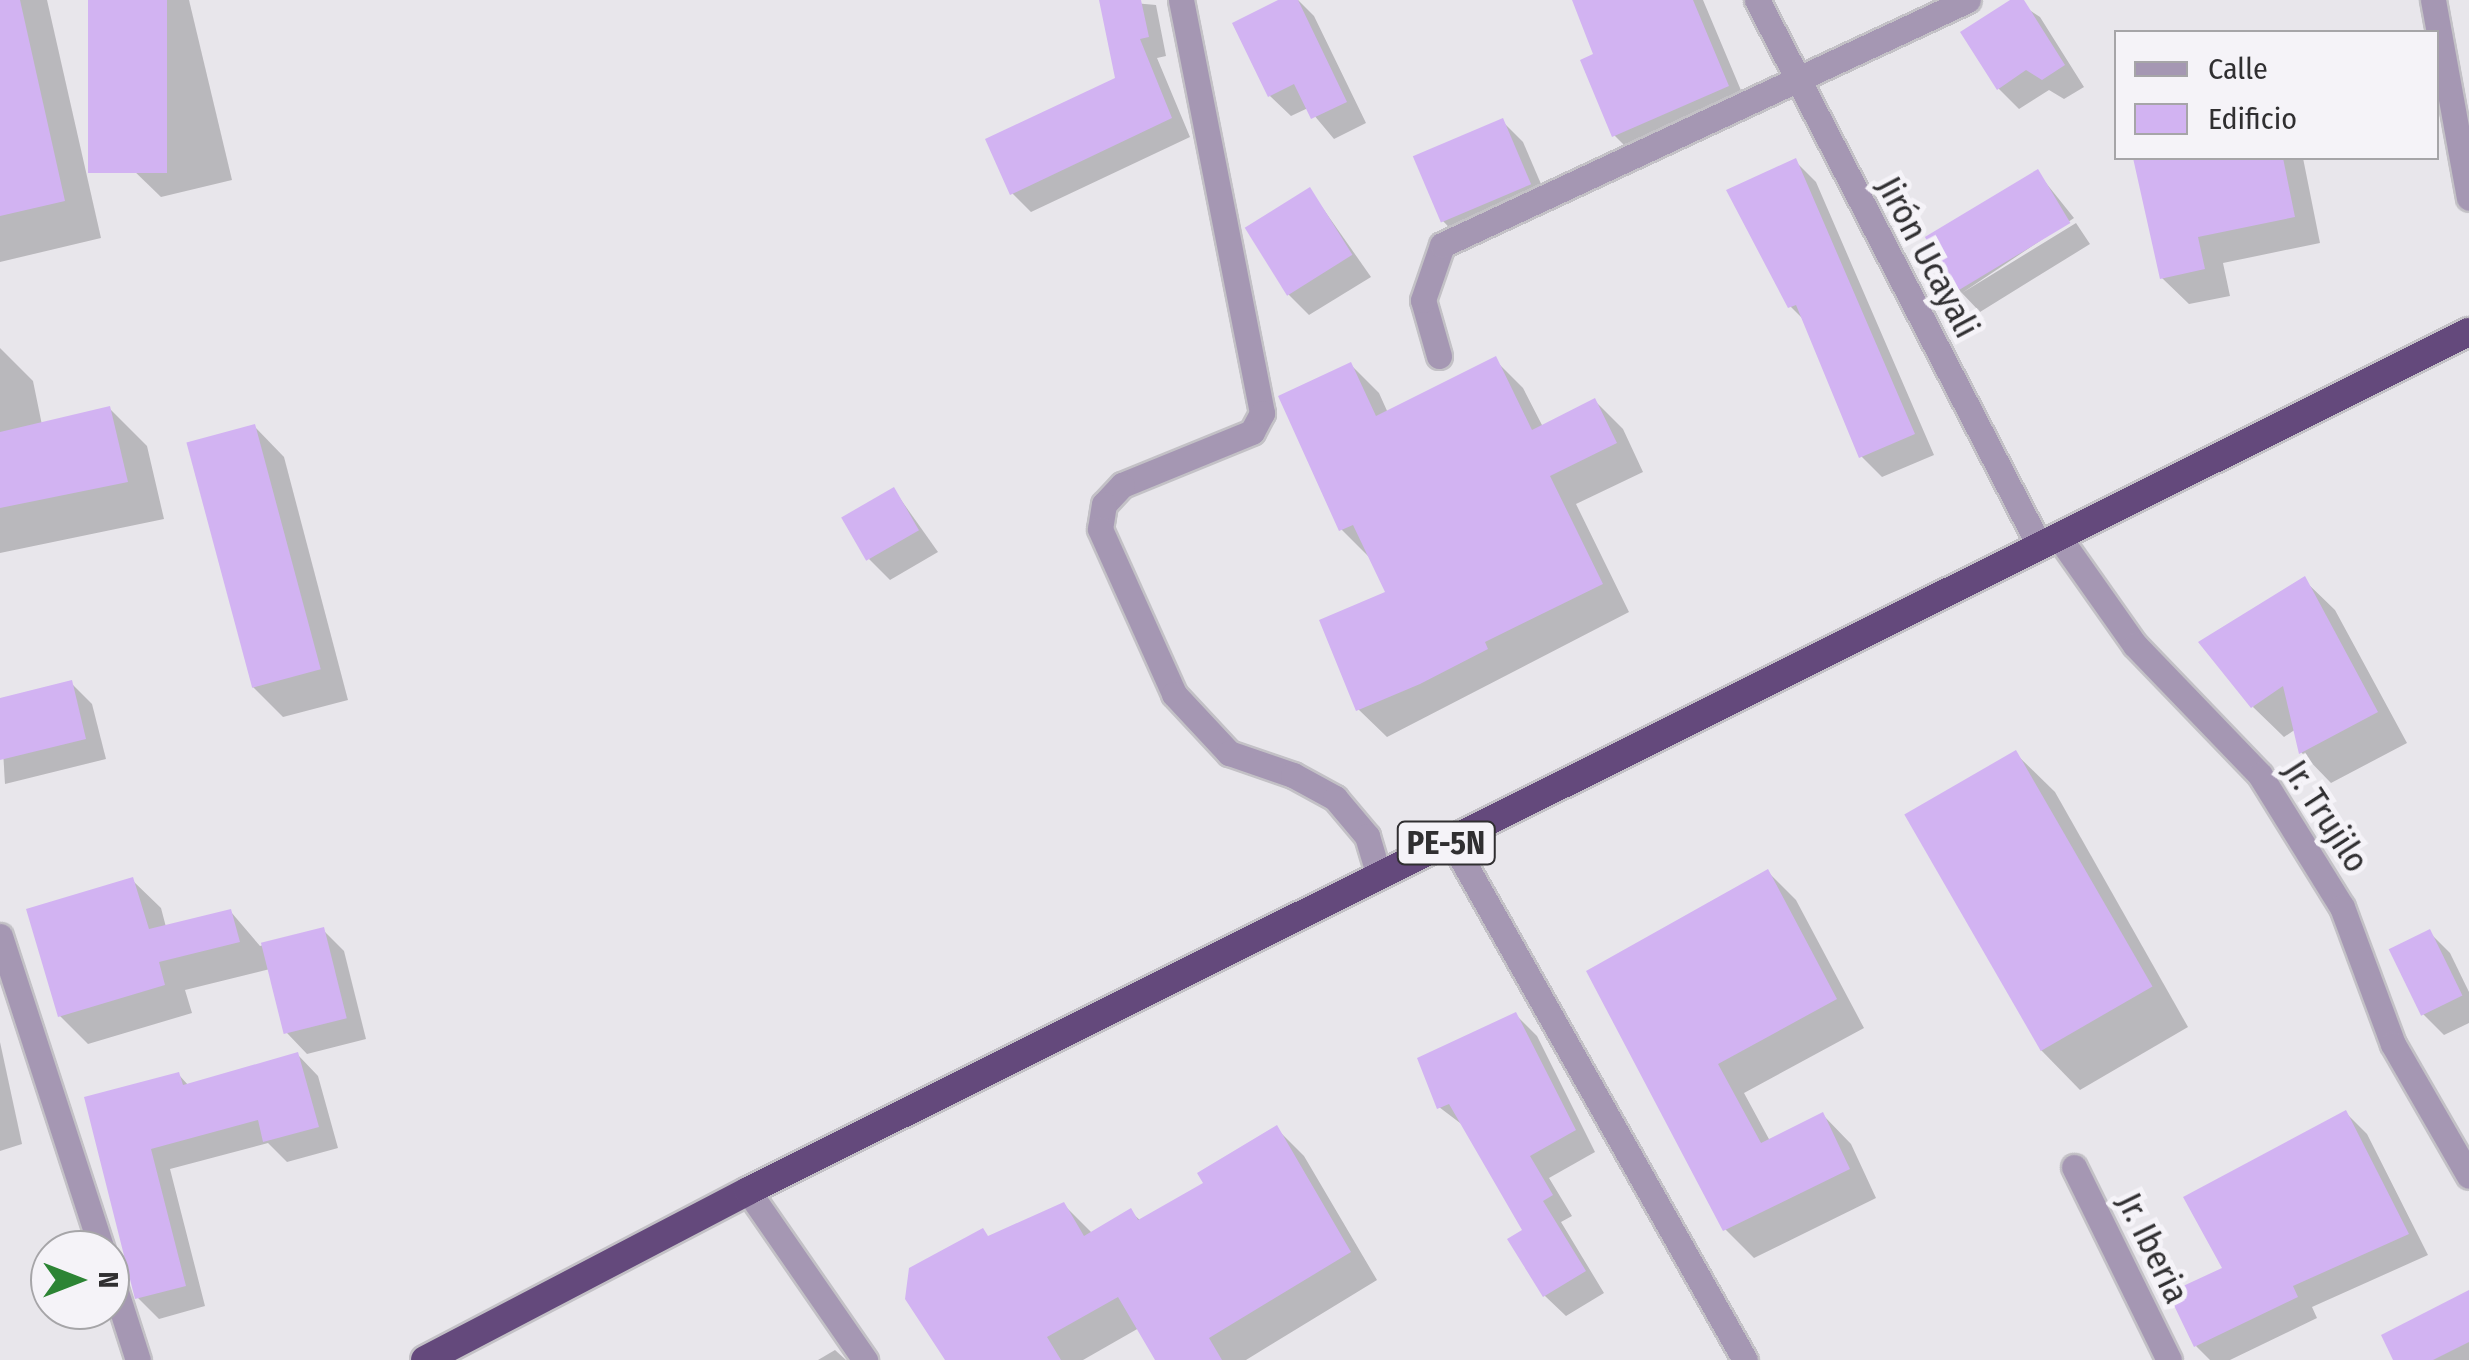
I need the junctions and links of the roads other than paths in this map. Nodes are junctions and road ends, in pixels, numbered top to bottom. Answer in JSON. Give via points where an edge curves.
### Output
{"nodes":[{"id":1,"x":1181,"y":0,"type":"edge"},
{"id":2,"x":1757,"y":0,"type":"edge"},
{"id":3,"x":1968,"y":0,"type":"edge"},
{"id":4,"x":2433,"y":0,"type":"edge"},
{"id":5,"x":2438,"y":30,"type":"edge"},
{"id":6,"x":2439,"y":33,"type":"edge"},
{"id":7,"x":1796,"y":80,"type":"junction"},
{"id":8,"x":2469,"y":198,"type":"edge"},
{"id":9,"x":2469,"y":332,"type":"edge"},
{"id":10,"x":1439,"y":356,"type":"dead end"},
{"id":11,"x":2048,"y":540,"type":"junction"},
{"id":12,"x":1451,"y":840,"type":"junction"},
{"id":13,"x":1380,"y":876,"type":"junction"},
{"id":14,"x":0,"y":936,"type":"edge"},
{"id":15,"x":2074,"y":1167,"type":"dead end"},
{"id":16,"x":2469,"y":1176,"type":"edge"},
{"id":17,"x":748,"y":1191,"type":"junction"},
{"id":18,"x":96,"y":1230,"type":"edge"},
{"id":19,"x":128,"y":1330,"type":"edge"},
{"id":20,"x":138,"y":1360,"type":"edge"},
{"id":21,"x":425,"y":1360,"type":"edge"},
{"id":22,"x":865,"y":1360,"type":"edge"},
{"id":23,"x":1745,"y":1360,"type":"edge"},
{"id":24,"x":2169,"y":1360,"type":"edge"}],
"edges":[{"from":1,"to":13,"type":"street","via":[[1262,413],[1252,432],[1122,485],[1104,504],[1100,529],[1174,694],[1229,753],[1336,798],[1368,836]]},
{"from":2,"to":7,"type":"street","name":"Jirón Ucayali"},
{"from":3,"to":7,"type":"street"},
{"from":4,"to":5,"type":"street"},
{"from":6,"to":8,"type":"street"},
{"from":7,"to":10,"type":"street","via":[[1442,246],[1422,300]]},
{"from":7,"to":11,"type":"street","name":"Jirón Ucayali"},
{"from":9,"to":11,"type":"highway","number":"PE-5N"},
{"from":11,"to":12,"type":"highway","number":"PE-5N"},
{"from":11,"to":16,"type":"street","name":"Jr. Trujilo","via":[[2135,645],[2260,775],[2342,906],[2393,1044]]},
{"from":12,"to":13,"type":"highway","number":"PE-5N"},
{"from":12,"to":23,"type":"street"},
{"from":13,"to":17,"type":"highway","number":"PE-5N"},
{"from":14,"to":18,"type":"street"},
{"from":15,"to":24,"type":"street","name":"Jr. Iberia"},
{"from":17,"to":21,"type":"highway","number":"PE-5N"},
{"from":17,"to":22,"type":"street"},
{"from":19,"to":20,"type":"street"}]}
